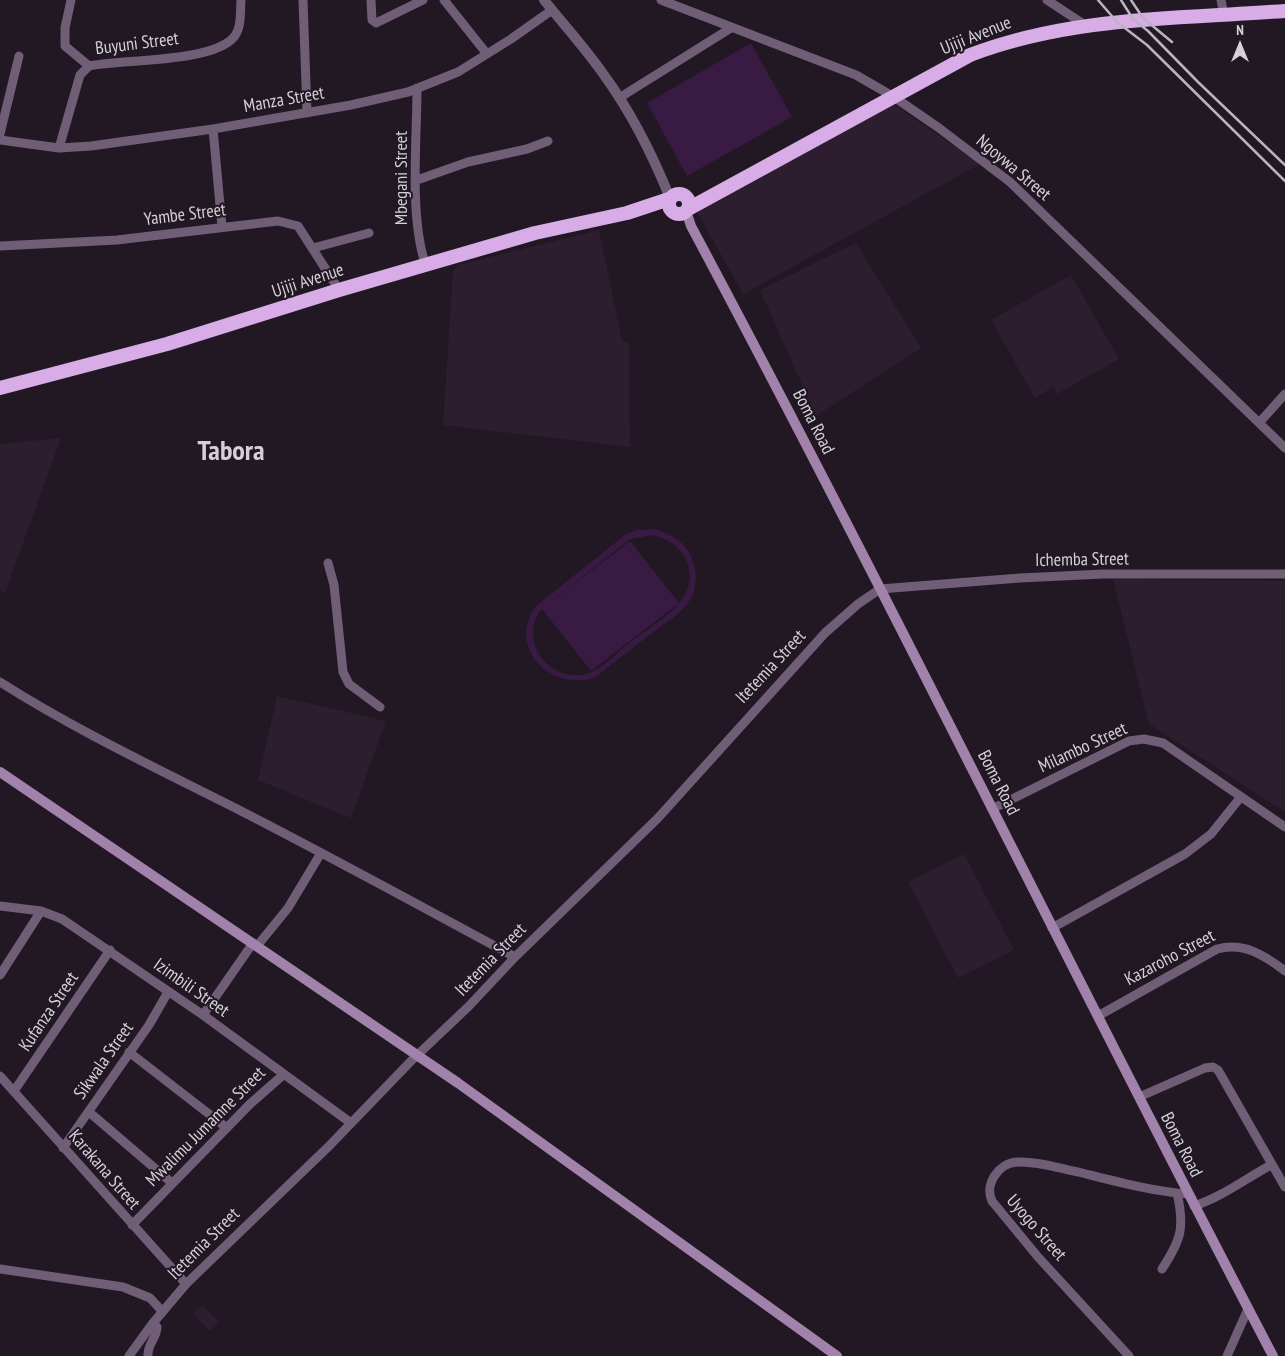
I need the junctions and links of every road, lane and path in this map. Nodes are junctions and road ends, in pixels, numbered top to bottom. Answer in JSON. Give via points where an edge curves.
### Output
{"nodes":[{"id":1,"x":71,"y":0,"type":"edge"},
{"id":2,"x":241,"y":0,"type":"edge"},
{"id":3,"x":303,"y":0,"type":"edge"},
{"id":4,"x":371,"y":0,"type":"edge"},
{"id":5,"x":423,"y":0,"type":"edge"},
{"id":6,"x":444,"y":0,"type":"edge"},
{"id":7,"x":544,"y":0,"type":"edge"},
{"id":8,"x":661,"y":0,"type":"edge"},
{"id":9,"x":1047,"y":0,"type":"edge"},
{"id":10,"x":1221,"y":0,"type":"edge"},
{"id":11,"x":552,"y":10,"type":"junction"},
{"id":12,"x":1285,"y":11,"type":"edge"},
{"id":13,"x":1224,"y":16,"type":"junction"},
{"id":14,"x":1085,"y":24,"type":"junction"},
{"id":15,"x":731,"y":28,"type":"junction"},
{"id":16,"x":488,"y":54,"type":"junction"},
{"id":17,"x":19,"y":56,"type":"dead end"},
{"id":18,"x":89,"y":66,"type":"junction"},
{"id":19,"x":418,"y":88,"type":"junction"},
{"id":20,"x":894,"y":97,"type":"junction"},
{"id":21,"x":619,"y":98,"type":"junction"},
{"id":22,"x":307,"y":113,"type":"junction"},
{"id":23,"x":213,"y":129,"type":"junction"},
{"id":24,"x":0,"y":134,"type":"edge"},
{"id":25,"x":0,"y":140,"type":"edge"},
{"id":26,"x":548,"y":141,"type":"dead end"},
{"id":27,"x":59,"y":148,"type":"junction"},
{"id":28,"x":417,"y":180,"type":"junction"},
{"id":29,"x":678,"y":204,"type":"junction"},
{"id":30,"x":222,"y":227,"type":"junction"},
{"id":31,"x":369,"y":233,"type":"dead end"},
{"id":32,"x":0,"y":246,"type":"edge"},
{"id":33,"x":313,"y":248,"type":"junction"},
{"id":34,"x":426,"y":266,"type":"junction"},
{"id":35,"x":339,"y":290,"type":"junction"},
{"id":36,"x":0,"y":388,"type":"edge"},
{"id":37,"x":1285,"y":394,"type":"edge"},
{"id":38,"x":1259,"y":423,"type":"junction"},
{"id":39,"x":1285,"y":448,"type":"edge"},
{"id":40,"x":328,"y":563,"type":"dead end"},
{"id":41,"x":1285,"y":574,"type":"edge"},
{"id":42,"x":880,"y":589,"type":"junction"},
{"id":43,"x":0,"y":682,"type":"edge"},
{"id":44,"x":380,"y":707,"type":"dead end"},
{"id":45,"x":0,"y":772,"type":"edge"},
{"id":46,"x":1240,"y":798,"type":"junction"},
{"id":47,"x":992,"y":809,"type":"junction"},
{"id":48,"x":1285,"y":827,"type":"edge"},
{"id":49,"x":322,"y":853,"type":"junction"},
{"id":50,"x":0,"y":906,"type":"edge"},
{"id":51,"x":41,"y":911,"type":"junction"},
{"id":52,"x":1052,"y":928,"type":"junction"},
{"id":53,"x":255,"y":944,"type":"junction"},
{"id":54,"x":110,"y":950,"type":"junction"},
{"id":55,"x":515,"y":958,"type":"junction"},
{"id":56,"x":1285,"y":971,"type":"edge"},
{"id":57,"x":0,"y":975,"type":"edge"},
{"id":58,"x":168,"y":992,"type":"junction"},
{"id":59,"x":203,"y":1015,"type":"junction"},
{"id":60,"x":1098,"y":1016,"type":"junction"},
{"id":61,"x":129,"y":1052,"type":"junction"},
{"id":62,"x":417,"y":1056,"type":"junction"},
{"id":63,"x":283,"y":1074,"type":"junction"},
{"id":64,"x":0,"y":1076,"type":"edge"},
{"id":65,"x":14,"y":1092,"type":"junction"},
{"id":66,"x":1139,"y":1097,"type":"junction"},
{"id":67,"x":89,"y":1112,"type":"junction"},
{"id":68,"x":351,"y":1123,"type":"junction"},
{"id":69,"x":227,"y":1128,"type":"junction"},
{"id":70,"x":63,"y":1148,"type":"junction"},
{"id":71,"x":1271,"y":1165,"type":"junction"},
{"id":72,"x":172,"y":1183,"type":"junction"},
{"id":73,"x":1284,"y":1184,"type":"edge"},
{"id":74,"x":1182,"y":1194,"type":"junction"},
{"id":75,"x":1194,"y":1206,"type":"junction"},
{"id":76,"x":132,"y":1225,"type":"junction"},
{"id":77,"x":0,"y":1269,"type":"edge"},
{"id":78,"x":1162,"y":1269,"type":"dead end"},
{"id":79,"x":186,"y":1284,"type":"junction"},
{"id":80,"x":1248,"y":1309,"type":"junction"},
{"id":81,"x":162,"y":1311,"type":"junction"},
{"id":82,"x":152,"y":1323,"type":"junction"},
{"id":83,"x":129,"y":1356,"type":"edge"},
{"id":84,"x":148,"y":1356,"type":"edge"},
{"id":85,"x":837,"y":1356,"type":"edge"},
{"id":86,"x":1129,"y":1356,"type":"edge"},
{"id":87,"x":1227,"y":1356,"type":"edge"},
{"id":88,"x":1273,"y":1356,"type":"edge"}],
"edges":[{"from":1,"to":18,"type":"street","via":[[65,46]]},
{"from":2,"to":18,"type":"street","name":"Buyuni Street","via":[[237,32],[229,42],[212,50]]},
{"from":3,"to":22,"type":"street"},
{"from":4,"to":5,"type":"street","via":[[372,20],[376,23]]},
{"from":6,"to":16,"type":"street"},
{"from":7,"to":11,"type":"street"},
{"from":8,"to":15,"type":"street","name":"Ngoywa Street"},
{"from":9,"to":14,"type":"street"},
{"from":10,"to":13,"type":"street"},
{"from":11,"to":16,"type":"street","name":"Manza Street"},
{"from":11,"to":21,"type":"street"},
{"from":12,"to":13,"type":"highway","name":"Ujiji Avenue"},
{"from":13,"to":14,"type":"highway","name":"Ujiji Avenue","via":[[1144,18]]},
{"from":14,"to":20,"type":"highway","name":"Ujiji Avenue","via":[[1001,43],[970,55]]},
{"from":15,"to":20,"type":"street","name":"Ngoywa Street","via":[[856,75]]},
{"from":15,"to":21,"type":"street"},
{"from":16,"to":19,"type":"street","name":"Manza Street","via":[[458,72]]},
{"from":17,"to":24,"type":"street"},
{"from":18,"to":27,"type":"street","name":"Buyuni Street","via":[[80,75]]},
{"from":19,"to":22,"type":"street","name":"Manza Street"},
{"from":19,"to":28,"type":"street","name":"Mbegani Street"},
{"from":20,"to":29,"type":"highway","name":"Ujiji Avenue","via":[[712,196]]},
{"from":20,"to":38,"type":"street","name":"Ngoywa Street","via":[[1010,182]]},
{"from":21,"to":29,"type":"street"},
{"from":22,"to":23,"type":"street","name":"Manza Street"},
{"from":23,"to":27,"type":"street","name":"Manza Street"},
{"from":23,"to":30,"type":"street"},
{"from":25,"to":27,"type":"street","name":"Manza Street"},
{"from":26,"to":28,"type":"street","via":[[528,149],[468,162]]},
{"from":28,"to":34,"type":"street","name":"Mbegani Street","via":[[417,222],[420,250]]},
{"from":29,"to":34,"type":"highway","name":"Ujiji Avenue","via":[[535,234]]},
{"from":29,"to":42,"type":"main road","name":"Boma Road"},
{"from":30,"to":32,"type":"street","name":"Yambe Street","via":[[117,240]]},
{"from":30,"to":33,"type":"street","name":"Yambe Street","via":[[289,222],[298,226]]},
{"from":31,"to":33,"type":"street"},
{"from":33,"to":35,"type":"street","name":"Yambe Street"},
{"from":34,"to":35,"type":"highway","name":"Ujiji Avenue"},
{"from":35,"to":36,"type":"highway","name":"Ujiji Avenue","via":[[167,344]]},
{"from":37,"to":38,"type":"street"},
{"from":38,"to":39,"type":"street","name":"Ngoywa Street"},
{"from":40,"to":44,"type":"street","via":[[334,585],[343,672],[349,684]]},
{"from":41,"to":42,"type":"street","name":"Ichemba Street","via":[[1103,574]]},
{"from":42,"to":47,"type":"main road","name":"Boma Road"},
{"from":42,"to":55,"type":"street","name":"Itetemia Street","via":[[825,633],[658,818]]},
{"from":43,"to":49,"type":"street","via":[[27,700],[166,775]]},
{"from":45,"to":53,"type":"main road"},
{"from":46,"to":47,"type":"street","name":"Milambo Street","via":[[1163,743],[1144,739],[1129,741]]},
{"from":46,"to":48,"type":"street","name":"Milambo Street"},
{"from":46,"to":52,"type":"street","via":[[1211,834],[1185,854]]},
{"from":47,"to":52,"type":"main road","name":"Boma Road"},
{"from":49,"to":53,"type":"street","via":[[288,908]]},
{"from":49,"to":55,"type":"street"},
{"from":50,"to":51,"type":"street","name":"Izimbili Street"},
{"from":51,"to":54,"type":"street","name":"Izimbili Street","via":[[62,919]]},
{"from":51,"to":57,"type":"street"},
{"from":52,"to":60,"type":"main road","name":"Boma Road"},
{"from":53,"to":59,"type":"street"},
{"from":53,"to":62,"type":"main road"},
{"from":54,"to":58,"type":"street","name":"Izimbili Street"},
{"from":54,"to":65,"type":"street","name":"Kufanza Street"},
{"from":55,"to":62,"type":"street","name":"Itetemia Street"},
{"from":56,"to":60,"type":"street","name":"Kazaroho Street","via":[[1266,957],[1230,945],[1216,949]]},
{"from":58,"to":59,"type":"street","name":"Izimbili Street"},
{"from":58,"to":61,"type":"street","name":"Sikwala Street"},
{"from":59,"to":63,"type":"street","name":"Izimbili Street"},
{"from":60,"to":66,"type":"main road","name":"Boma Road"},
{"from":61,"to":67,"type":"street","name":"Sikwala Street"},
{"from":61,"to":69,"type":"street"},
{"from":62,"to":68,"type":"street","name":"Itetemia Street"},
{"from":62,"to":85,"type":"main road"},
{"from":63,"to":68,"type":"street","name":"Izimbili Street"},
{"from":63,"to":69,"type":"street","name":"Mwalimu Jumamne Street"},
{"from":64,"to":65,"type":"street","name":"Karakana Street"},
{"from":65,"to":70,"type":"street","name":"Karakana Street"},
{"from":66,"to":71,"type":"street","via":[[1205,1068],[1218,1070]]},
{"from":66,"to":74,"type":"main road","name":"Boma Road"},
{"from":67,"to":70,"type":"street","name":"Sikwala Street"},
{"from":67,"to":72,"type":"street"},
{"from":68,"to":79,"type":"street","name":"Itetemia Street"},
{"from":69,"to":72,"type":"street","name":"Mwalimu Jumamne Street"},
{"from":70,"to":76,"type":"street","name":"Karakana Street"},
{"from":71,"to":73,"type":"street"},
{"from":71,"to":75,"type":"street","via":[[1218,1197]]},
{"from":72,"to":76,"type":"street","name":"Mwalimu Jumamne Street"},
{"from":74,"to":75,"type":"main road","name":"Boma Road"},
{"from":74,"to":78,"type":"street","via":[[1182,1233]]},
{"from":74,"to":86,"type":"street","name":"Uyogo Street","via":[[1038,1163],[1016,1162],[1004,1166],[988,1189],[992,1201],[1038,1257]]},
{"from":75,"to":80,"type":"main road","name":"Boma Road"},
{"from":76,"to":79,"type":"street","name":"Karakana Street"},
{"from":77,"to":81,"type":"street","via":[[123,1287],[150,1298]]},
{"from":79,"to":81,"type":"street","name":"Itetemia Street"},
{"from":80,"to":87,"type":"street"},
{"from":80,"to":88,"type":"main road","name":"Boma Road"},
{"from":81,"to":82,"type":"street","name":"Itetemia Street"},
{"from":82,"to":83,"type":"street","name":"Itetemia Street"},
{"from":82,"to":84,"type":"street","via":[[158,1331],[150,1342]]}]}
